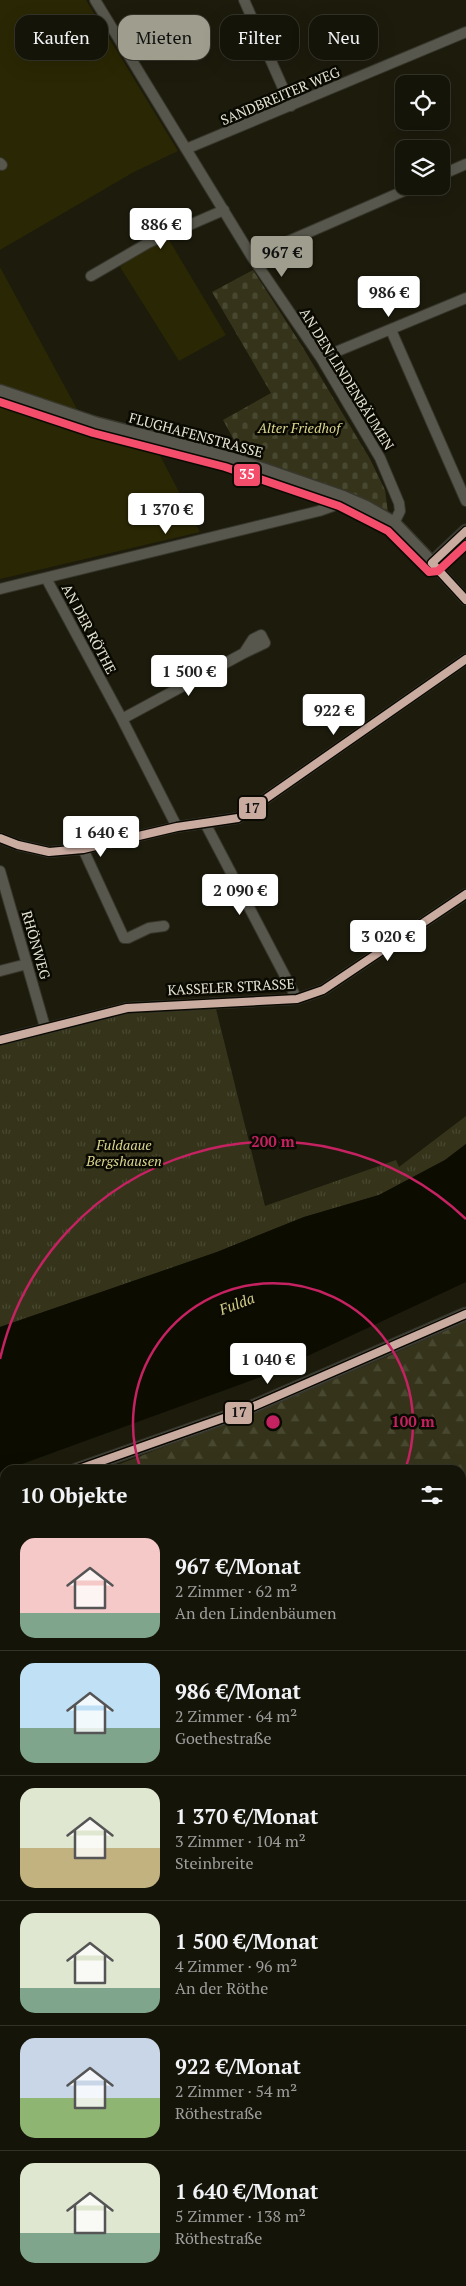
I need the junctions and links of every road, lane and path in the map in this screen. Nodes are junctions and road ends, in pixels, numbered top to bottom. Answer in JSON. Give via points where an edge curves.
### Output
{"nodes":[{"id":1,"x":95,"y":0,"type":"edge"},
{"id":2,"x":248,"y":1,"type":"edge"},
{"id":3,"x":466,"y":32,"type":"edge"},
{"id":4,"x":290,"y":106,"type":"junction"},
{"id":5,"x":186,"y":149,"type":"junction"},
{"id":6,"x":466,"y":164,"type":"edge"},
{"id":7,"x":450,"y":171,"type":"edge"},
{"id":8,"x":395,"y":195,"type":"edge"},
{"id":9,"x":224,"y":210,"type":"junction"},
{"id":10,"x":252,"y":257,"type":"junction"},
{"id":11,"x":91,"y":276,"type":"dead end"},
{"id":12,"x":466,"y":298,"type":"edge"},
{"id":13,"x":392,"y":330,"type":"junction"},
{"id":14,"x":320,"y":358,"type":"junction"},
{"id":15,"x":0,"y":391,"type":"edge"},
{"id":16,"x":343,"y":497,"type":"junction"},
{"id":17,"x":466,"y":501,"type":"edge"},
{"id":18,"x":394,"y":523,"type":"junction"},
{"id":19,"x":466,"y":532,"type":"edge"},
{"id":20,"x":432,"y":562,"type":"junction"},
{"id":21,"x":46,"y":578,"type":"junction"},
{"id":22,"x":0,"y":589,"type":"edge"},
{"id":23,"x":466,"y":600,"type":"edge"},
{"id":24,"x":244,"y":653,"type":"dead end"},
{"id":25,"x":466,"y":659,"type":"edge"},
{"id":26,"x":122,"y":719,"type":"junction"},
{"id":27,"x":206,"y":823,"type":"junction"},
{"id":28,"x":177,"y":827,"type":"junction"},
{"id":29,"x":0,"y":838,"type":"edge"},
{"id":30,"x":83,"y":849,"type":"junction"},
{"id":31,"x":0,"y":871,"type":"edge"},
{"id":32,"x":466,"y":894,"type":"edge"},
{"id":33,"x":164,"y":926,"type":"dead end"},
{"id":34,"x":27,"y":964,"type":"junction"},
{"id":35,"x":0,"y":971,"type":"edge"},
{"id":36,"x":297,"y":999,"type":"junction"},
{"id":37,"x":45,"y":1027,"type":"junction"},
{"id":38,"x":0,"y":1040,"type":"edge"},
{"id":39,"x":466,"y":1314,"type":"edge"},
{"id":40,"x":90,"y":1465,"type":"edge"}],
"edges":[{"from":1,"to":5,"type":"street","name":"AN DEN LINDENBÄUMEN"},
{"from":2,"to":4,"type":"street"},
{"from":3,"to":4,"type":"street","name":"SANDBREITER WEG"},
{"from":4,"to":5,"type":"street","name":"SANDBREITER WEG"},
{"from":5,"to":9,"type":"street","name":"AN DEN LINDENBÄUMEN"},
{"from":6,"to":7,"type":"street"},
{"from":8,"to":10,"type":"street"},
{"from":9,"to":10,"type":"street","name":"AN DEN LINDENBÄUMEN"},
{"from":9,"to":11,"type":"street","via":[[148,243]]},
{"from":10,"to":14,"type":"street","name":"AN DEN LINDENBÄUMEN"},
{"from":12,"to":13,"type":"street"},
{"from":13,"to":14,"type":"street"},
{"from":13,"to":17,"type":"street"},
{"from":14,"to":18,"type":"street","name":"AN DEN LINDENBÄUMEN","via":[[396,491],[400,511]]},
{"from":15,"to":16,"type":"street","name":"FLUGHAFENSTRASSE","via":[[95,423],[228,457]]},
{"from":16,"to":18,"type":"street","name":"FLUGHAFENSTRASSE"},
{"from":16,"to":21,"type":"street","via":[[333,506],[319,511]]},
{"from":18,"to":20,"type":"street","name":"FLUGHAFENSTRASSE"},
{"from":19,"to":20,"type":"street"},
{"from":20,"to":23,"type":"street","name":"FLUGHAFENSTRASSE"},
{"from":21,"to":22,"type":"street"},
{"from":21,"to":26,"type":"street","name":"AN DER RÖTHE"},
{"from":24,"to":26,"type":"street"},
{"from":25,"to":27,"type":"street","via":[[238,818]]},
{"from":26,"to":28,"type":"street","name":"AN DER RÖTHE"},
{"from":27,"to":28,"type":"street"},
{"from":27,"to":36,"type":"street"},
{"from":28,"to":30,"type":"street"},
{"from":29,"to":30,"type":"street","via":[[49,852]]},
{"from":30,"to":33,"type":"street","via":[[124,938]]},
{"from":31,"to":34,"type":"street","name":"RHÖNWEG"},
{"from":32,"to":36,"type":"street","name":"KASSELER STRASSE","via":[[323,990]]},
{"from":34,"to":35,"type":"street"},
{"from":34,"to":37,"type":"street","name":"RHÖNWEG"},
{"from":36,"to":37,"type":"street","name":"KASSELER STRASSE","via":[[141,1006]]},
{"from":37,"to":38,"type":"street","name":"KASSELER STRASSE"},
{"from":39,"to":40,"type":"street","via":[[238,1413]]}]}
